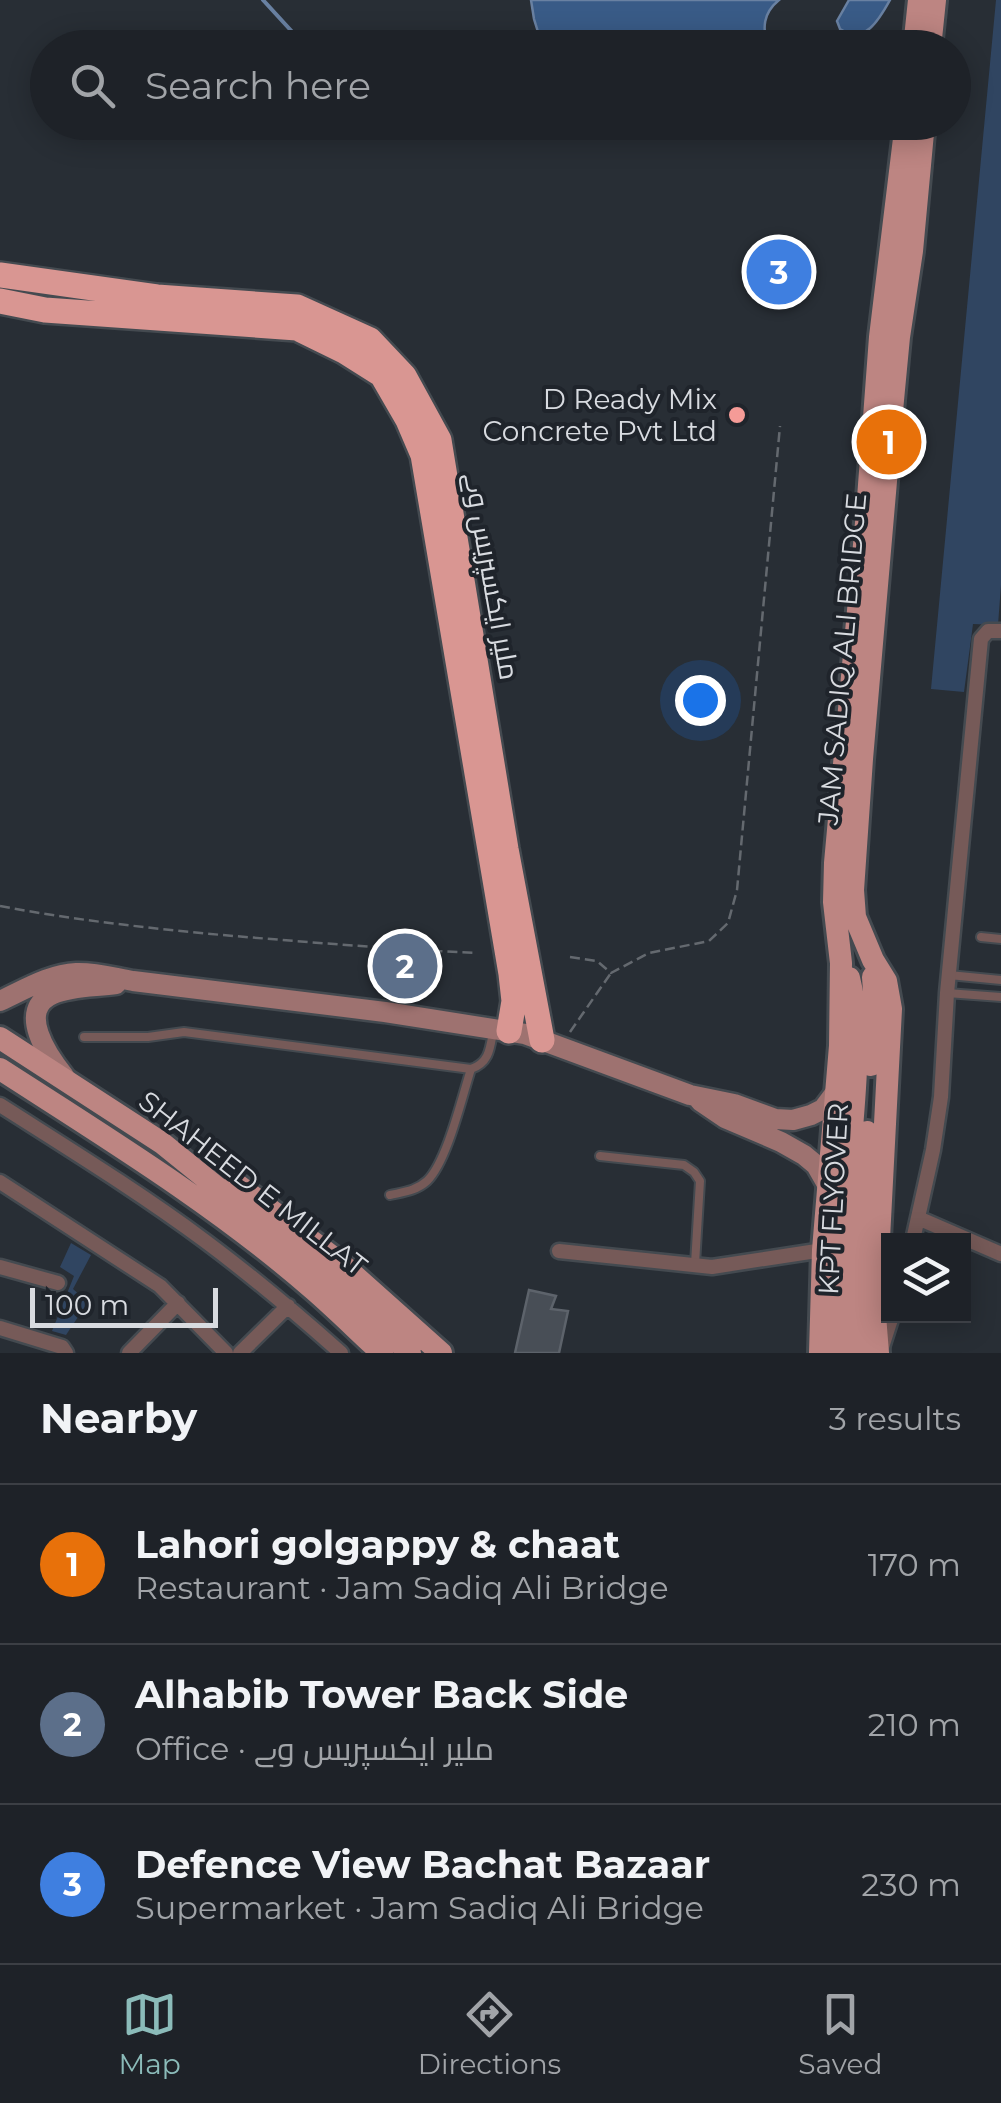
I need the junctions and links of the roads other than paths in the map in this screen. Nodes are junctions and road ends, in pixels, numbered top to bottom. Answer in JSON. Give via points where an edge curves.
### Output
{"nodes":[{"id":1,"x":918,"y":0,"type":"edge"},
{"id":2,"x":935,"y":0,"type":"edge"},
{"id":3,"x":916,"y":30,"type":"edge"},
{"id":4,"x":932,"y":30,"type":"edge"},
{"id":5,"x":904,"y":140,"type":"edge"},
{"id":6,"x":922,"y":140,"type":"edge"},
{"id":7,"x":0,"y":275,"type":"edge"},
{"id":8,"x":0,"y":301,"type":"edge"},
{"id":9,"x":1001,"y":631,"type":"edge"},
{"id":10,"x":981,"y":937,"type":"dead end"},
{"id":11,"x":1001,"y":938,"type":"edge"},
{"id":12,"x":872,"y":960,"type":"junction"},
{"id":13,"x":841,"y":963,"type":"junction"},
{"id":14,"x":949,"y":975,"type":"junction"},
{"id":15,"x":1001,"y":980,"type":"edge"},
{"id":16,"x":133,"y":981,"type":"junction"},
{"id":17,"x":947,"y":993,"type":"junction"},
{"id":18,"x":1001,"y":997,"type":"edge"},
{"id":19,"x":0,"y":1000,"type":"edge"},
{"id":20,"x":502,"y":1029,"type":"junction"},
{"id":21,"x":84,"y":1037,"type":"dead end"},
{"id":22,"x":0,"y":1038,"type":"edge"},
{"id":23,"x":551,"y":1043,"type":"junction"},
{"id":24,"x":864,"y":1051,"type":"junction"},
{"id":25,"x":0,"y":1069,"type":"edge"},
{"id":26,"x":472,"y":1069,"type":"junction"},
{"id":27,"x":70,"y":1083,"type":"junction"},
{"id":28,"x":835,"y":1093,"type":"junction"},
{"id":29,"x":690,"y":1095,"type":"junction"},
{"id":30,"x":0,"y":1105,"type":"edge"},
{"id":31,"x":162,"y":1143,"type":"junction"},
{"id":32,"x":600,"y":1156,"type":"dead end"},
{"id":33,"x":5,"y":1185,"type":"edge"},
{"id":34,"x":828,"y":1186,"type":"junction"},
{"id":35,"x":390,"y":1194,"type":"dead end"},
{"id":36,"x":0,"y":1205,"type":"edge"},
{"id":37,"x":918,"y":1218,"type":"junction"},
{"id":38,"x":915,"y":1233,"type":"edge"},
{"id":39,"x":823,"y":1250,"type":"junction"},
{"id":40,"x":559,"y":1251,"type":"dead end"},
{"id":41,"x":1001,"y":1254,"type":"edge"},
{"id":42,"x":696,"y":1264,"type":"junction"},
{"id":43,"x":0,"y":1267,"type":"edge"},
{"id":44,"x":58,"y":1284,"type":"dead end"},
{"id":45,"x":178,"y":1302,"type":"junction"},
{"id":46,"x":288,"y":1306,"type":"junction"},
{"id":47,"x":890,"y":1323,"type":"edge"},
{"id":48,"x":0,"y":1328,"type":"edge"},
{"id":49,"x":396,"y":1348,"type":"edge"},
{"id":50,"x":66,"y":1353,"type":"edge"},
{"id":51,"x":129,"y":1353,"type":"edge"},
{"id":52,"x":226,"y":1353,"type":"edge"},
{"id":53,"x":240,"y":1353,"type":"edge"},
{"id":54,"x":341,"y":1353,"type":"edge"},
{"id":55,"x":441,"y":1353,"type":"edge"},
{"id":56,"x":820,"y":1353,"type":"edge"},
{"id":57,"x":838,"y":1353,"type":"edge"},
{"id":58,"x":856,"y":1353,"type":"edge"},
{"id":59,"x":879,"y":1353,"type":"edge"}],
"edges":[{"from":1,"to":3,"type":"main road"},
{"from":2,"to":4,"type":"main road"},
{"from":5,"to":13,"type":"main road","name":"JAM SADIQ ALI BRIDGE","via":[[839,814],[834,902]]},
{"from":6,"to":12,"type":"main road","name":"JAM SADIQ ALI BRIDGE","via":[[862,759],[854,890]]},
{"from":7,"to":23,"type":"highway","name":"ملیر ایکسپریس وے","via":[[157,297],[297,306],[370,340],[404,376],[438,440],[506,849]]},
{"from":8,"to":20,"type":"highway","name":"ملیر ایکسپریس وے","via":[[297,328],[382,375],[423,455],[514,1001]]},
{"from":9,"to":14,"type":"street","via":[[988,631],[982,639]]},
{"from":10,"to":11,"type":"lane"},
{"from":12,"to":24,"type":"main road","via":[[874,1005]]},
{"from":12,"to":59,"type":"main road","via":[[886,981],[891,1008],[875,1315]]},
{"from":13,"to":24,"type":"main road"},
{"from":13,"to":28,"type":"main road"},
{"from":14,"to":15,"type":"lane"},
{"from":14,"to":17,"type":"street"},
{"from":16,"to":19,"type":"street","via":[[74,973]]},
{"from":16,"to":20,"type":"street"},
{"from":16,"to":27,"type":"street","via":[[70,989],[41,1001],[36,1027]]},
{"from":17,"to":18,"type":"lane"},
{"from":17,"to":37,"type":"street","via":[[941,1097]]},
{"from":20,"to":23,"type":"street"},
{"from":20,"to":26,"type":"lane","via":[[486,1060]]},
{"from":21,"to":26,"type":"lane","via":[[184,1032]]},
{"from":22,"to":27,"type":"main road","name":"SHAHEED E MILLAT"},
{"from":23,"to":29,"type":"street"},
{"from":24,"to":57,"type":"main road","name":"KPT FLYOVER","via":[[843,1234]]},
{"from":24,"to":58,"type":"main road","name":"KPT FLYOVER"},
{"from":25,"to":49,"type":"main road","name":"SHAHEED E MILLAT","via":[[147,1164]]},
{"from":26,"to":35,"type":"lane","via":[[439,1165],[414,1190]]},
{"from":27,"to":31,"type":"main road","name":"SHAHEED E MILLAT"},
{"from":28,"to":29,"type":"street","via":[[823,1109],[792,1120]]},
{"from":28,"to":34,"type":"main road"},
{"from":29,"to":34,"type":"street","via":[[804,1155]]},
{"from":30,"to":46,"type":"street","via":[[204,1240]]},
{"from":31,"to":49,"type":"main road","name":"SHAHEED E MILLAT","via":[[323,1274]]},
{"from":31,"to":55,"type":"main road","via":[[277,1213]]},
{"from":32,"to":42,"type":"lane","via":[[684,1165],[694,1172],[700,1182]]},
{"from":33,"to":36,"type":"street"},
{"from":33,"to":45,"type":"street"},
{"from":34,"to":39,"type":"main road"},
{"from":37,"to":38,"type":"street"},
{"from":37,"to":41,"type":"street"},
{"from":39,"to":42,"type":"street"},
{"from":39,"to":56,"type":"main road"},
{"from":40,"to":42,"type":"street"},
{"from":43,"to":44,"type":"street"},
{"from":45,"to":51,"type":"street"},
{"from":45,"to":52,"type":"street"},
{"from":46,"to":53,"type":"street"},
{"from":46,"to":54,"type":"street"},
{"from":47,"to":59,"type":"street"},
{"from":48,"to":50,"type":"street"}]}
